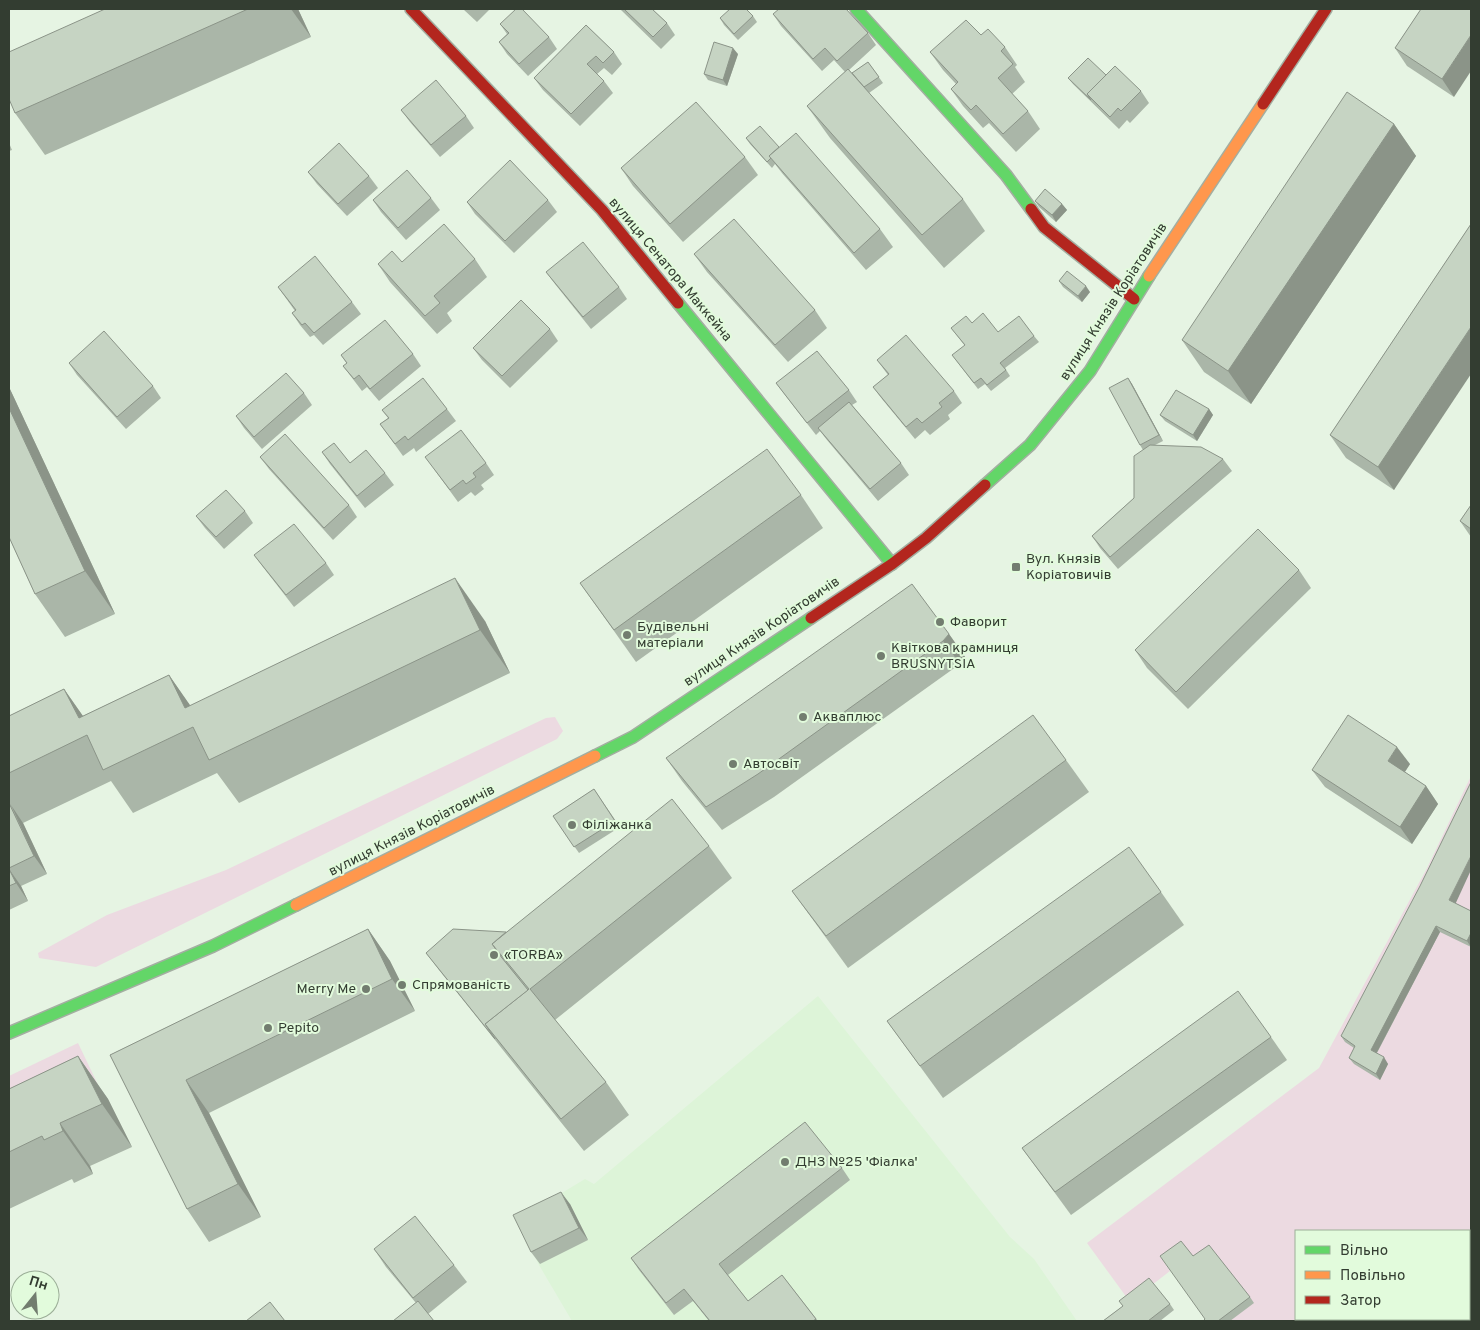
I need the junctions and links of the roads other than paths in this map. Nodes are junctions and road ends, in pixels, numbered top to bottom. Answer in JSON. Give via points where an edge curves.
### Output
{"nodes":[{"id":1,"x":411,"y":9,"type":"edge"},
{"id":2,"x":856,"y":9,"type":"edge"},
{"id":3,"x":1326,"y":9,"type":"edge"},
{"id":4,"x":1134,"y":299,"type":"junction"},
{"id":5,"x":892,"y":564,"type":"junction"},
{"id":6,"x":9,"y":1033,"type":"edge"}],
"edges":[{"from":1,"to":5,"type":"main road","name":"вулиця Сенатора Маккейна","via":[[602,210]]},
{"from":2,"to":4,"type":"main road","via":[[1006,174],[1044,227]]},
{"from":3,"to":4,"type":"main road","name":"вулиця Князів Коріатовичів"},
{"from":4,"to":5,"type":"main road","name":"вулиця Князів Коріатовичів","via":[[1090,371],[1030,444],[926,538]]},
{"from":5,"to":6,"type":"main road","name":"вулиця Князів Коріатовичів","via":[[633,737],[213,946]]}]}
